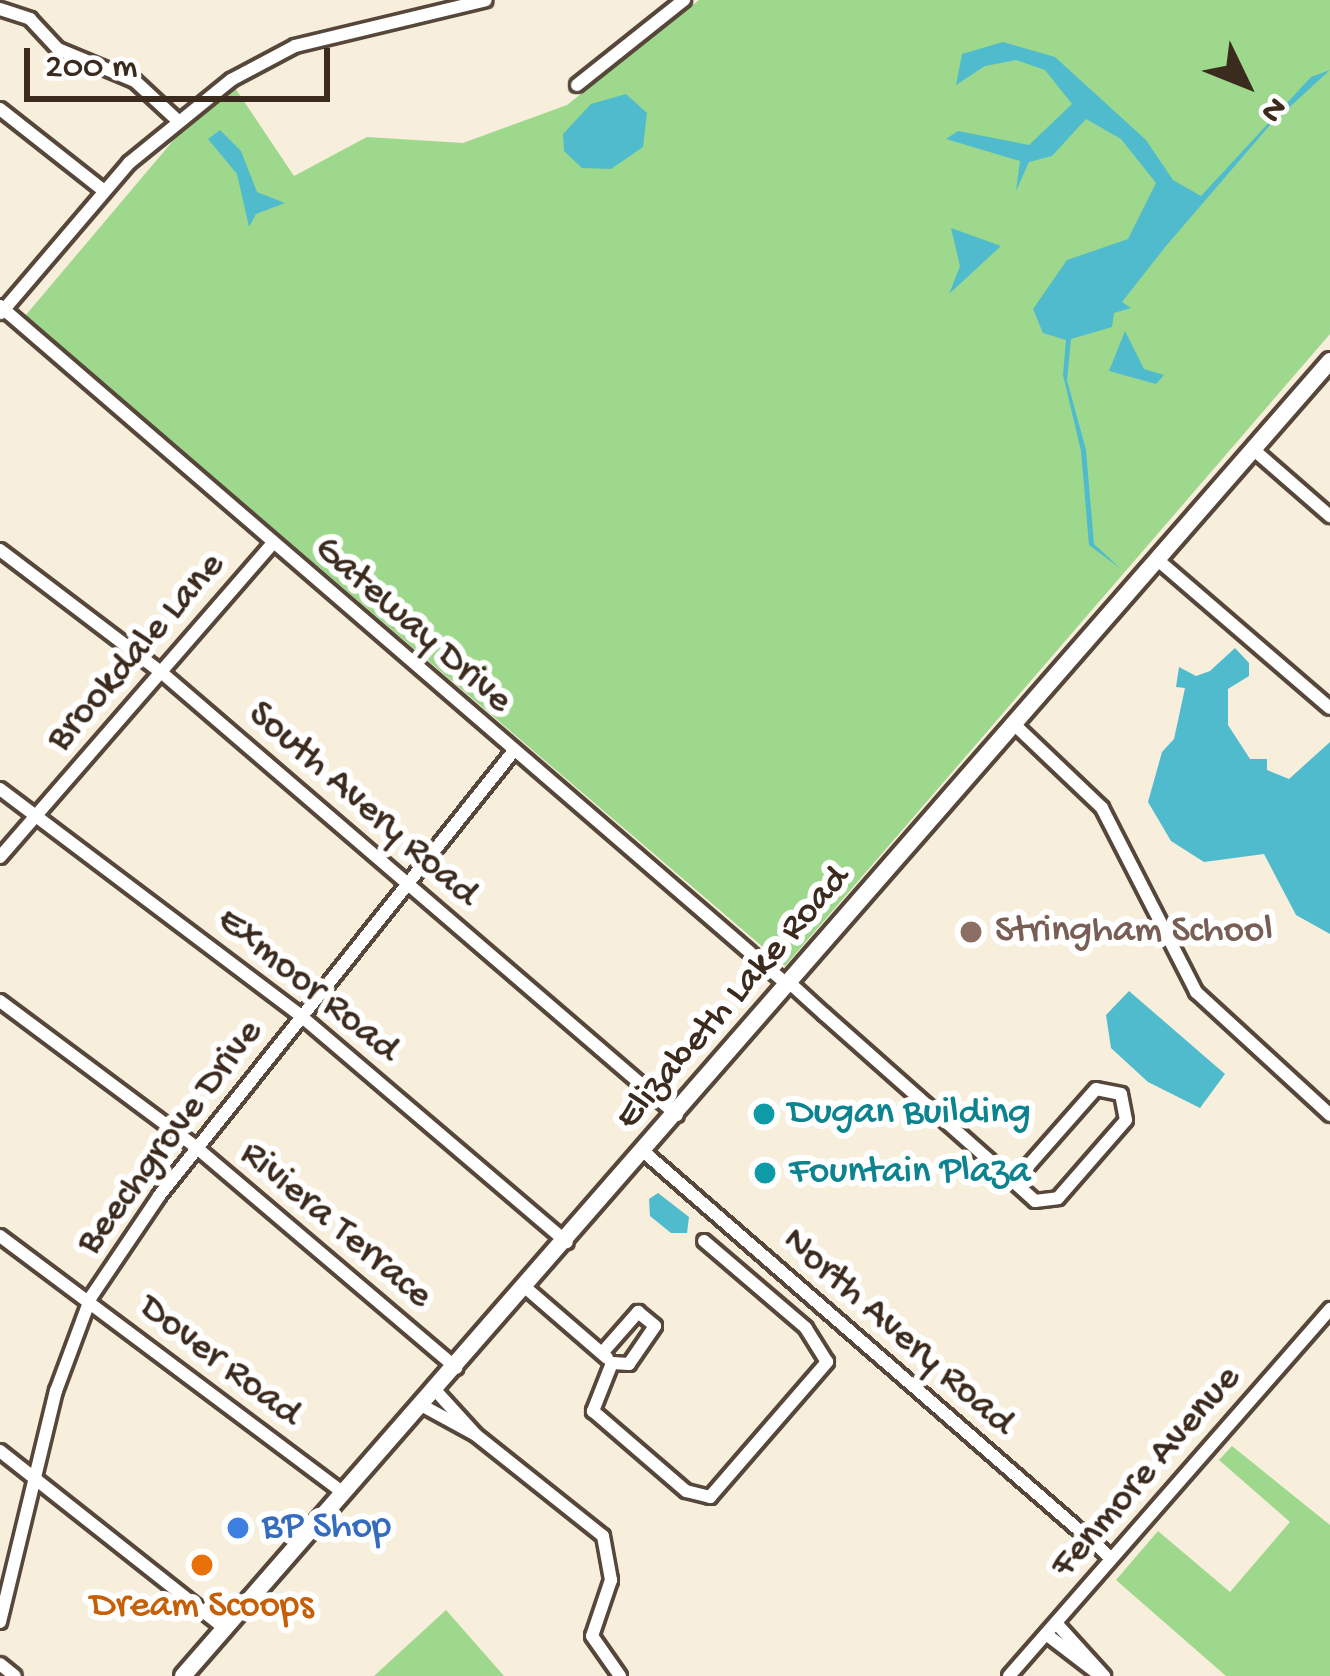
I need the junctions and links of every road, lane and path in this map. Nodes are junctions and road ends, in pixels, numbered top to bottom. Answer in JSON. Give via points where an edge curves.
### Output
{"nodes":[{"id":1,"x":486,"y":0,"type":"edge"},
{"id":2,"x":683,"y":0,"type":"edge"},
{"id":3,"x":0,"y":8,"type":"edge"},
{"id":4,"x":577,"y":85,"type":"dead end"},
{"id":5,"x":0,"y":109,"type":"edge"},
{"id":6,"x":178,"y":121,"type":"junction"},
{"id":7,"x":103,"y":190,"type":"junction"},
{"id":8,"x":1,"y":310,"type":"edge"},
{"id":9,"x":1330,"y":361,"type":"edge"},
{"id":10,"x":1255,"y":450,"type":"junction"},
{"id":11,"x":1330,"y":516,"type":"edge"},
{"id":12,"x":272,"y":544,"type":"junction"},
{"id":13,"x":0,"y":550,"type":"edge"},
{"id":14,"x":1159,"y":561,"type":"junction"},
{"id":15,"x":160,"y":672,"type":"junction"},
{"id":16,"x":1330,"y":708,"type":"edge"},
{"id":17,"x":1016,"y":726,"type":"junction"},
{"id":18,"x":512,"y":753,"type":"junction"},
{"id":19,"x":0,"y":789,"type":"edge"},
{"id":20,"x":35,"y":815,"type":"junction"},
{"id":21,"x":0,"y":857,"type":"edge"},
{"id":22,"x":407,"y":884,"type":"junction"},
{"id":23,"x":790,"y":985,"type":"junction"},
{"id":24,"x":0,"y":1001,"type":"edge"},
{"id":25,"x":302,"y":1016,"type":"junction"},
{"id":26,"x":676,"y":1115,"type":"junction"},
{"id":27,"x":1330,"y":1115,"type":"edge"},
{"id":28,"x":196,"y":1148,"type":"junction"},
{"id":29,"x":644,"y":1152,"type":"junction"},
{"id":30,"x":1014,"y":1182,"type":"junction"},
{"id":31,"x":0,"y":1236,"type":"edge"},
{"id":32,"x":704,"y":1241,"type":"dead end"},
{"id":33,"x":566,"y":1242,"type":"junction"},
{"id":34,"x":526,"y":1288,"type":"junction"},
{"id":35,"x":88,"y":1303,"type":"junction"},
{"id":36,"x":1330,"y":1309,"type":"edge"},
{"id":37,"x":456,"y":1368,"type":"junction"},
{"id":38,"x":429,"y":1399,"type":"junction"},
{"id":39,"x":0,"y":1451,"type":"edge"},
{"id":40,"x":38,"y":1479,"type":"junction"},
{"id":41,"x":344,"y":1493,"type":"junction"},
{"id":42,"x":1111,"y":1558,"type":"junction"},
{"id":43,"x":0,"y":1622,"type":"edge"},
{"id":44,"x":225,"y":1628,"type":"junction"},
{"id":45,"x":1051,"y":1628,"type":"junction"},
{"id":46,"x":0,"y":1664,"type":"edge"},
{"id":47,"x":15,"y":1676,"type":"edge"},
{"id":48,"x":183,"y":1676,"type":"edge"},
{"id":49,"x":620,"y":1676,"type":"edge"},
{"id":50,"x":1010,"y":1676,"type":"edge"},
{"id":51,"x":1102,"y":1676,"type":"edge"}],
"edges":[{"from":1,"to":6,"type":"street","via":[[295,46]]},
{"from":2,"to":4,"type":"street"},
{"from":3,"to":6,"type":"street","via":[[30,19],[58,49],[134,82]]},
{"from":5,"to":7,"type":"street"},
{"from":6,"to":7,"type":"street"},
{"from":7,"to":8,"type":"street"},
{"from":8,"to":12,"type":"street","name":"Gateway Drive"},
{"from":9,"to":10,"type":"main road","name":"Elizabeth Lake Road"},
{"from":10,"to":11,"type":"street"},
{"from":10,"to":14,"type":"main road","name":"Elizabeth Lake Road"},
{"from":12,"to":15,"type":"street","name":"Brookdale Lane"},
{"from":12,"to":18,"type":"street","name":"Gateway Drive"},
{"from":13,"to":15,"type":"street","name":"South Avery Road"},
{"from":14,"to":16,"type":"street"},
{"from":14,"to":17,"type":"main road","name":"Elizabeth Lake Road"},
{"from":15,"to":20,"type":"street","name":"Brookdale Lane"},
{"from":15,"to":22,"type":"street","name":"South Avery Road"},
{"from":17,"to":23,"type":"main road","name":"Elizabeth Lake Road"},
{"from":17,"to":27,"type":"street","via":[[1098,802],[1196,992]]},
{"from":18,"to":22,"type":"street","name":"Beechgrove Drive"},
{"from":18,"to":23,"type":"street","name":"Gateway Drive"},
{"from":19,"to":20,"type":"street","name":"Exmoor Road"},
{"from":20,"to":21,"type":"street","name":"Brookdale Lane"},
{"from":20,"to":25,"type":"street","name":"Exmoor Road"},
{"from":22,"to":25,"type":"street","name":"Beechgrove Drive"},
{"from":22,"to":26,"type":"street","name":"South Avery Road"},
{"from":23,"to":26,"type":"main road","name":"Elizabeth Lake Road"},
{"from":23,"to":30,"type":"street","name":"Gateway Drive"},
{"from":24,"to":28,"type":"street","name":"Riviera Terrace"},
{"from":25,"to":28,"type":"street","name":"Beechgrove Drive"},
{"from":25,"to":33,"type":"street","name":"Exmoor Road"},
{"from":26,"to":29,"type":"main road","name":"Elizabeth Lake Road"},
{"from":28,"to":35,"type":"street","name":"Beechgrove Drive"},
{"from":28,"to":37,"type":"street","name":"Riviera Terrace"},
{"from":29,"to":33,"type":"main road","name":"Elizabeth Lake Road"},
{"from":29,"to":42,"type":"street","name":"North Avery Road"},
{"from":30,"to":30,"type":"street","via":[[1035,1201],[1058,1198],[1126,1120],[1120,1094],[1096,1089]]},
{"from":31,"to":35,"type":"street","name":"Dover Road"},
{"from":32,"to":34,"type":"street","via":[[806,1328],[827,1362],[710,1498],[686,1491],[593,1411],[607,1358]]},
{"from":33,"to":34,"type":"main road","name":"Elizabeth Lake Road"},
{"from":34,"to":37,"type":"main road","name":"Elizabeth Lake Road"},
{"from":35,"to":40,"type":"street","name":"Beechgrove Drive","via":[[56,1390]]},
{"from":35,"to":41,"type":"street","name":"Dover Road"},
{"from":36,"to":42,"type":"street","name":"Fenmore Avenue"},
{"from":37,"to":38,"type":"main road","name":"Elizabeth Lake Road"},
{"from":38,"to":41,"type":"main road","name":"Elizabeth Lake Road"},
{"from":38,"to":49,"type":"street","via":[[603,1536],[611,1580],[592,1636]]},
{"from":39,"to":40,"type":"street"},
{"from":40,"to":43,"type":"street","name":"Beechgrove Drive"},
{"from":40,"to":44,"type":"street"},
{"from":41,"to":44,"type":"main road","name":"Elizabeth Lake Road"},
{"from":42,"to":45,"type":"street","name":"Fenmore Avenue"},
{"from":44,"to":48,"type":"main road","name":"Elizabeth Lake Road"},
{"from":45,"to":50,"type":"street","name":"Fenmore Avenue"},
{"from":45,"to":51,"type":"street"},
{"from":46,"to":47,"type":"street"}]}
